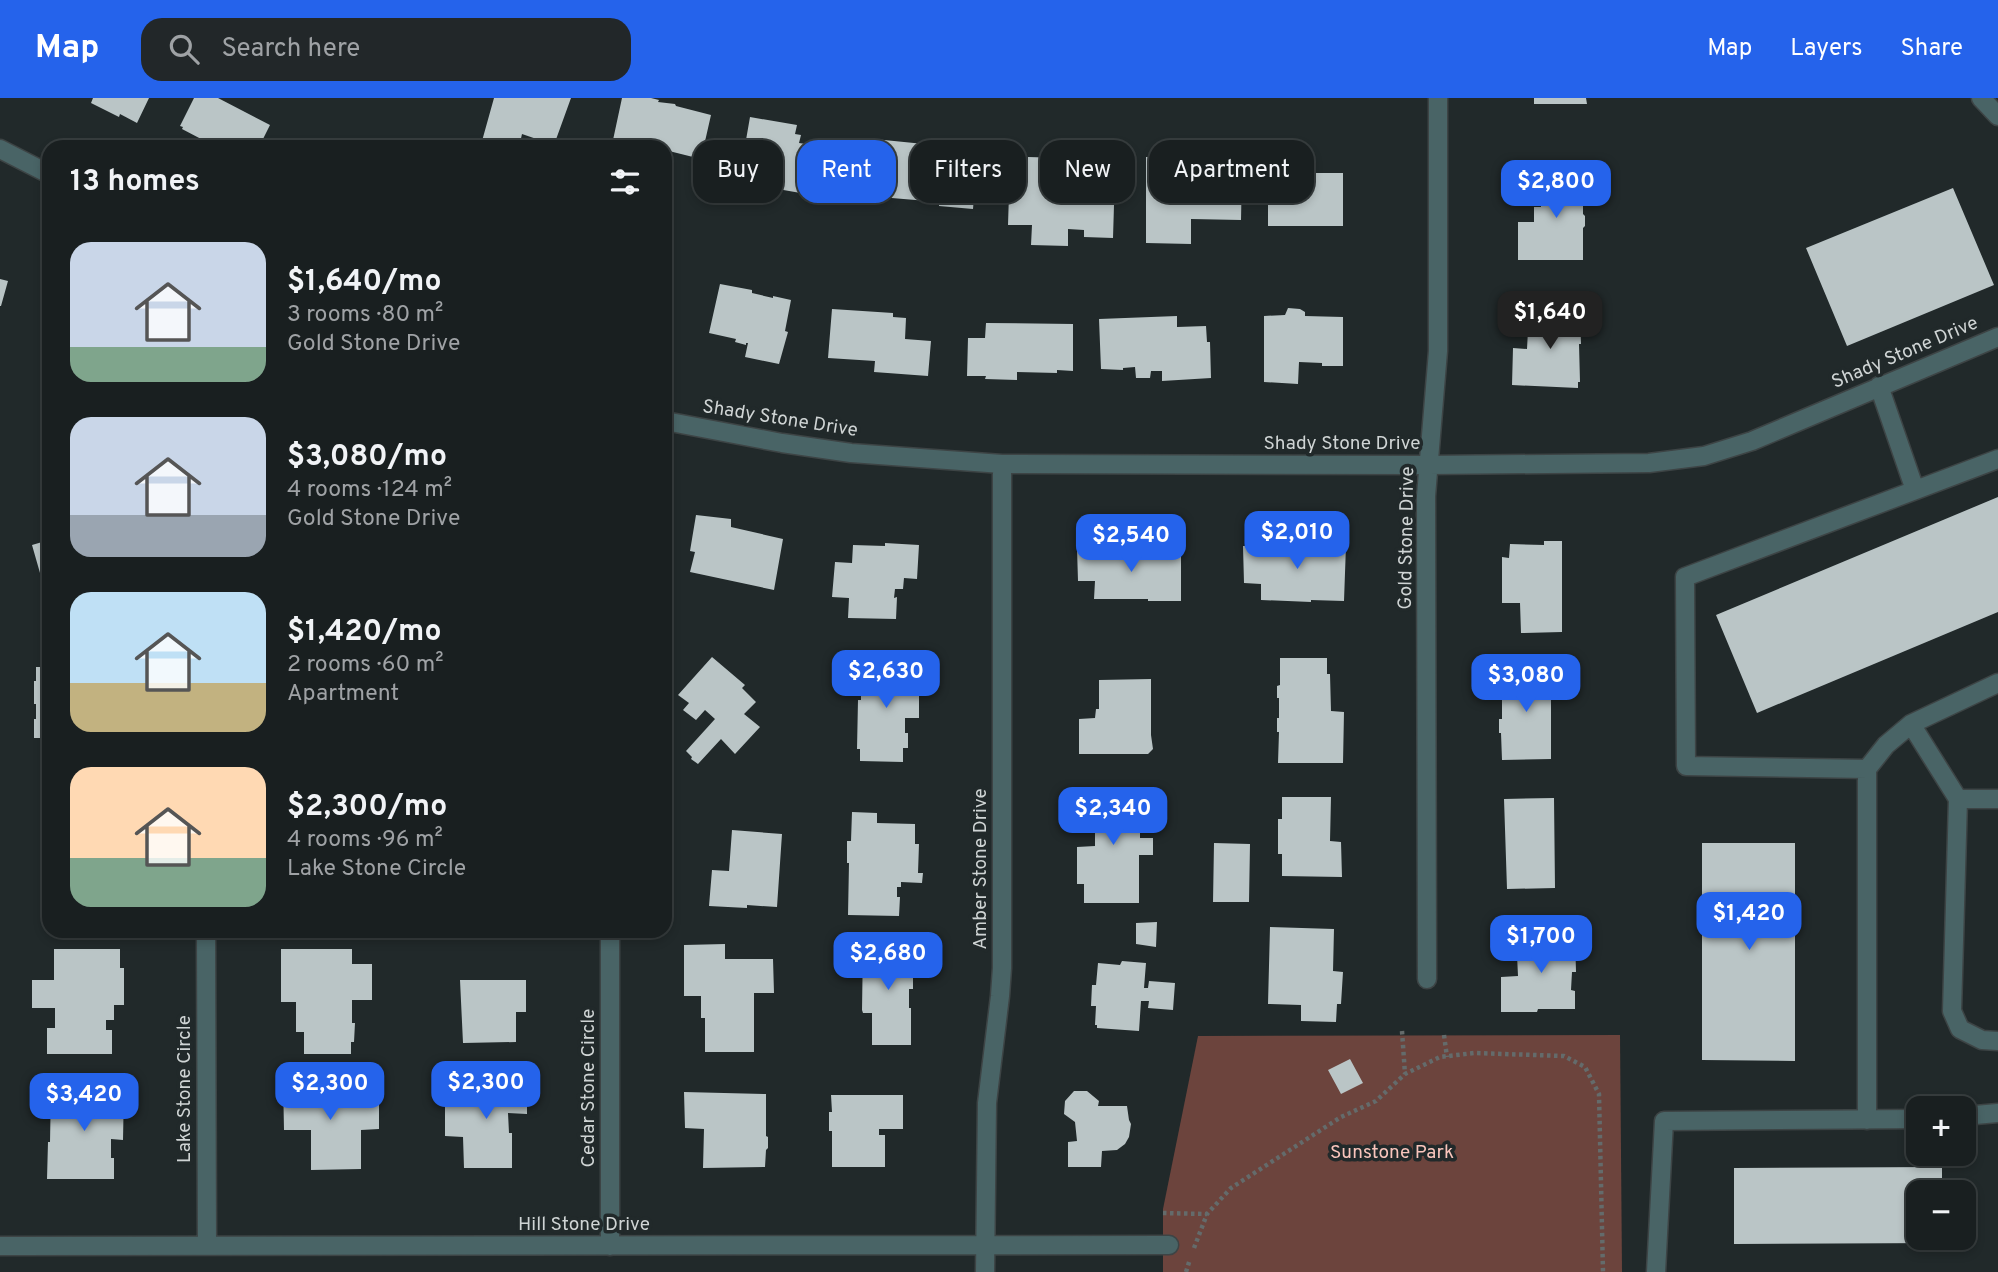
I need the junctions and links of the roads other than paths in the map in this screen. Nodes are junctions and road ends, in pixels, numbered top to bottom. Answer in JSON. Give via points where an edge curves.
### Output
{"nodes":[{"id":1,"x":1438,"y":98,"type":"edge"},
{"id":2,"x":1982,"y":98,"type":"edge"},
{"id":3,"x":1998,"y":116,"type":"edge"},
{"id":4,"x":0,"y":149,"type":"edge"},
{"id":5,"x":42,"y":170,"type":"edge"},
{"id":6,"x":1998,"y":337,"type":"edge"},
{"id":7,"x":1879,"y":386,"type":"junction"},
{"id":8,"x":672,"y":422,"type":"edge"},
{"id":9,"x":1998,"y":459,"type":"edge"},
{"id":10,"x":1002,"y":464,"type":"junction"},
{"id":11,"x":1429,"y":465,"type":"junction"},
{"id":12,"x":1915,"y":491,"type":"junction"},
{"id":13,"x":1998,"y":683,"type":"edge"},
{"id":14,"x":1911,"y":724,"type":"junction"},
{"id":15,"x":1867,"y":769,"type":"junction"},
{"id":16,"x":1958,"y":799,"type":"junction"},
{"id":17,"x":1998,"y":799,"type":"edge"},
{"id":18,"x":205,"y":938,"type":"edge"},
{"id":19,"x":610,"y":938,"type":"edge"},
{"id":20,"x":1427,"y":979,"type":"dead end"},
{"id":21,"x":1998,"y":1041,"type":"edge"},
{"id":22,"x":1998,"y":1113,"type":"edge"},
{"id":23,"x":1976,"y":1114,"type":"edge"},
{"id":24,"x":1906,"y":1119,"type":"edge"},
{"id":25,"x":1867,"y":1120,"type":"junction"},
{"id":26,"x":985,"y":1245,"type":"junction"},
{"id":27,"x":1169,"y":1245,"type":"dead end"},
{"id":28,"x":207,"y":1246,"type":"junction"},
{"id":29,"x":610,"y":1246,"type":"junction"},
{"id":30,"x":0,"y":1247,"type":"edge"},
{"id":31,"x":985,"y":1272,"type":"edge"},
{"id":32,"x":1656,"y":1272,"type":"edge"}],
"edges":[{"from":1,"to":11,"type":"street","name":"Gold Stone Drive","via":[[1439,311]]},
{"from":2,"to":3,"type":"street"},
{"from":4,"to":5,"type":"street"},
{"from":6,"to":7,"type":"street","name":"Shady Stone Drive"},
{"from":7,"to":11,"type":"street","name":"Shady Stone Drive","via":[[1704,456],[1649,463]]},
{"from":7,"to":12,"type":"street"},
{"from":8,"to":10,"type":"street","name":"Shady Stone Drive","via":[[851,453]]},
{"from":9,"to":12,"type":"street"},
{"from":10,"to":11,"type":"street","name":"Shady Stone Drive"},
{"from":10,"to":26,"type":"street","name":"Amber Stone Drive","via":[[1002,968],[987,1103]]},
{"from":11,"to":20,"type":"street","name":"Gold Stone Drive"},
{"from":12,"to":15,"type":"street","via":[[1685,577],[1686,766]]},
{"from":13,"to":14,"type":"street"},
{"from":14,"to":15,"type":"street"},
{"from":14,"to":16,"type":"street"},
{"from":15,"to":25,"type":"street"},
{"from":16,"to":17,"type":"street"},
{"from":16,"to":21,"type":"street","via":[[1952,1012],[1960,1029],[1982,1040]]},
{"from":18,"to":28,"type":"street","name":"Lake Stone Circle"},
{"from":19,"to":29,"type":"street","name":"Cedar Stone Circle"},
{"from":22,"to":23,"type":"street"},
{"from":24,"to":25,"type":"street"},
{"from":25,"to":32,"type":"street","via":[[1664,1121]]},
{"from":26,"to":27,"type":"street","name":"Hill Stone Drive"},
{"from":26,"to":29,"type":"street","name":"Hill Stone Drive"},
{"from":26,"to":31,"type":"street","name":"Amber Stone Drive"},
{"from":28,"to":29,"type":"street","name":"Hill Stone Drive"},
{"from":28,"to":30,"type":"street","name":"Hill Stone Drive"}]}
